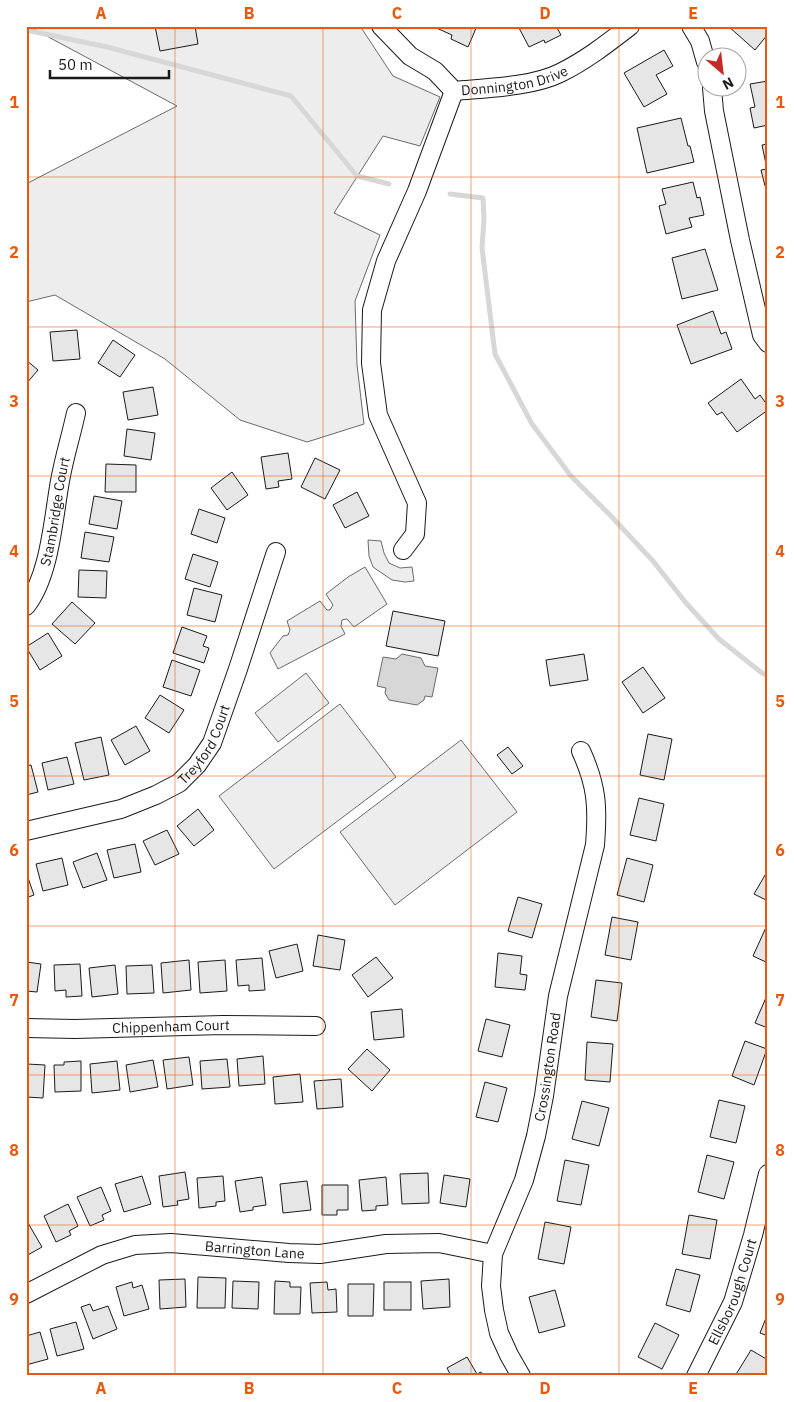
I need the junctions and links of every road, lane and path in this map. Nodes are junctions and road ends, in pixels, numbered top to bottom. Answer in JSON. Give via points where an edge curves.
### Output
{"nodes":[{"id":1,"x":381,"y":26,"type":"edge"},
{"id":2,"x":630,"y":26,"type":"edge"},
{"id":3,"x":691,"y":26,"type":"edge"},
{"id":4,"x":702,"y":48,"type":"edge"},
{"id":5,"x":454,"y":91,"type":"junction"},
{"id":6,"x":713,"y":98,"type":"edge"},
{"id":7,"x":768,"y":343,"type":"edge"},
{"id":8,"x":76,"y":413,"type":"dead end"},
{"id":9,"x":403,"y":550,"type":"dead end"},
{"id":10,"x":276,"y":552,"type":"dead end"},
{"id":11,"x":26,"y":606,"type":"edge"},
{"id":12,"x":581,"y":751,"type":"dead end"},
{"id":13,"x":26,"y":831,"type":"edge"},
{"id":14,"x":316,"y":1026,"type":"dead end"},
{"id":15,"x":26,"y":1028,"type":"edge"},
{"id":16,"x":767,"y":1185,"type":"edge"},
{"id":17,"x":493,"y":1254,"type":"junction"},
{"id":18,"x":26,"y":1294,"type":"edge"},
{"id":19,"x":521,"y":1376,"type":"edge"},
{"id":20,"x":696,"y":1376,"type":"edge"}],
"edges":[{"from":1,"to":5,"type":"street","name":"Donnington Drive","via":[[410,56],[436,71]]},
{"from":2,"to":5,"type":"street","name":"Donnington Drive","via":[[595,53],[559,74],[535,82]]},
{"from":3,"to":4,"type":"street"},
{"from":5,"to":9,"type":"street","via":[[386,261],[372,310],[371,364],[378,414],[417,503],[416,534]]},
{"from":6,"to":7,"type":"street","via":[[740,240],[762,335]]},
{"from":8,"to":11,"type":"street","name":"Stambridge Court","via":[[60,478],[46,563],[38,589]]},
{"from":10,"to":13,"type":"street","name":"Treyford Court","via":[[212,743],[197,765],[179,783],[121,809]]},
{"from":12,"to":17,"type":"street","name":"Crossington Road","via":[[596,797],[594,845],[558,996],[536,1136],[524,1180]]},
{"from":14,"to":15,"type":"street","name":"Chippenham Court"},
{"from":16,"to":20,"type":"street","name":"Ellsborough Court","via":[[733,1302]]},
{"from":17,"to":18,"type":"street","name":"Barrington Lane","via":[[439,1243],[386,1244],[320,1254],[171,1242],[135,1245],[102,1255]]},
{"from":17,"to":19,"type":"street","name":"Crossington Road","via":[[490,1286],[499,1333]]}]}
